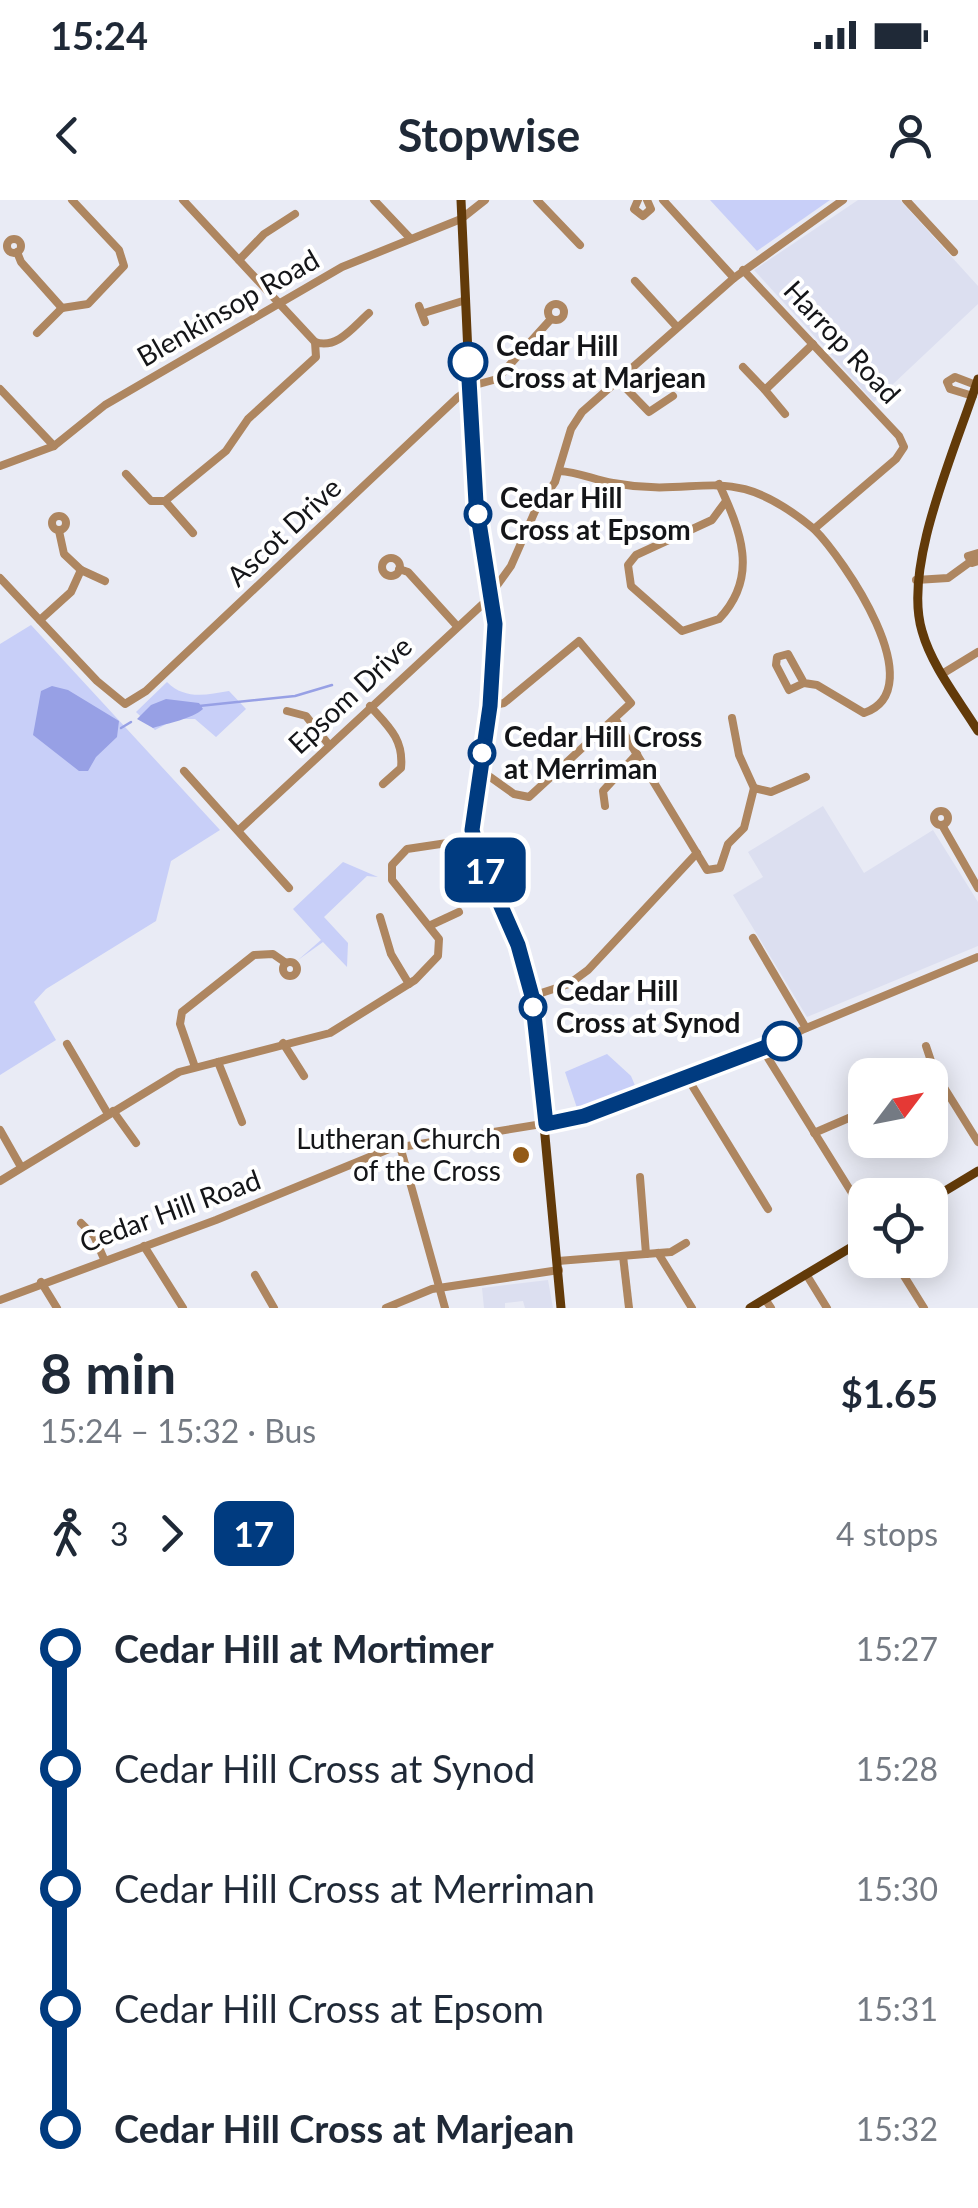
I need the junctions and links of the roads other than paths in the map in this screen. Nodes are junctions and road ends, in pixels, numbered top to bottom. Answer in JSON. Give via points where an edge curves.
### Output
{"nodes":[{"id":1,"x":72,"y":200,"type":"edge"},
{"id":2,"x":374,"y":200,"type":"edge"},
{"id":3,"x":461,"y":200,"type":"edge"},
{"id":4,"x":485,"y":200,"type":"edge"},
{"id":5,"x":537,"y":200,"type":"edge"},
{"id":6,"x":638,"y":200,"type":"edge"},
{"id":7,"x":843,"y":200,"type":"edge"},
{"id":8,"x":906,"y":200,"type":"edge"},
{"id":9,"x":654,"y":201,"type":"edge"},
{"id":10,"x":188,"y":202,"type":"edge"},
{"id":11,"x":296,"y":214,"type":"dead end"},
{"id":12,"x":461,"y":218,"type":"junction"},
{"id":13,"x":410,"y":238,"type":"junction"},
{"id":14,"x":580,"y":245,"type":"dead end"},
{"id":15,"x":17,"y":252,"type":"dead end"},
{"id":16,"x":954,"y":252,"type":"dead end"},
{"id":17,"x":240,"y":260,"type":"junction"},
{"id":18,"x":743,"y":270,"type":"junction"},
{"id":19,"x":734,"y":278,"type":"junction"},
{"id":20,"x":636,"y":281,"type":"dead end"},
{"id":21,"x":466,"y":300,"type":"junction"},
{"id":22,"x":280,"y":303,"type":"junction"},
{"id":23,"x":62,"y":308,"type":"junction"},
{"id":24,"x":369,"y":313,"type":"dead end"},
{"id":25,"x":423,"y":314,"type":"dead end"},
{"id":26,"x":551,"y":319,"type":"dead end"},
{"id":27,"x":677,"y":326,"type":"junction"},
{"id":28,"x":37,"y":333,"type":"dead end"},
{"id":29,"x":314,"y":342,"type":"junction"},
{"id":30,"x":813,"y":344,"type":"junction"},
{"id":31,"x":743,"y":366,"type":"dead end"},
{"id":32,"x":617,"y":379,"type":"junction"},
{"id":33,"x":976,"y":387,"type":"edge"},
{"id":34,"x":469,"y":388,"type":"junction"},
{"id":35,"x":0,"y":389,"type":"edge"},
{"id":36,"x":765,"y":390,"type":"junction"},
{"id":37,"x":674,"y":396,"type":"dead end"},
{"id":38,"x":785,"y":414,"type":"dead end"},
{"id":39,"x":54,"y":446,"type":"junction"},
{"id":40,"x":0,"y":466,"type":"edge"},
{"id":41,"x":559,"y":471,"type":"junction"},
{"id":42,"x":126,"y":474,"type":"dead end"},
{"id":43,"x":718,"y":484,"type":"junction"},
{"id":44,"x":726,"y":501,"type":"junction"},
{"id":45,"x":166,"y":502,"type":"junction"},
{"id":46,"x":59,"y":530,"type":"dead end"},
{"id":47,"x":814,"y":530,"type":"junction"},
{"id":48,"x":193,"y":533,"type":"dead end"},
{"id":49,"x":978,"y":553,"type":"edge"},
{"id":50,"x":974,"y":561,"type":"edge"},
{"id":51,"x":399,"y":569,"type":"dead end"},
{"id":52,"x":81,"y":570,"type":"junction"},
{"id":53,"x":0,"y":578,"type":"edge"},
{"id":54,"x":916,"y":580,"type":"junction"},
{"id":55,"x":104,"y":581,"type":"dead end"},
{"id":56,"x":492,"y":593,"type":"junction"},
{"id":57,"x":40,"y":620,"type":"junction"},
{"id":58,"x":457,"y":626,"type":"junction"},
{"id":59,"x":978,"y":652,"type":"edge"},
{"id":60,"x":942,"y":674,"type":"junction"},
{"id":61,"x":804,"y":683,"type":"junction"},
{"id":62,"x":370,"y":706,"type":"junction"},
{"id":63,"x":490,"y":706,"type":"junction"},
{"id":64,"x":287,"y":711,"type":"dead end"},
{"id":65,"x":732,"y":718,"type":"dead end"},
{"id":66,"x":616,"y":720,"type":"junction"},
{"id":67,"x":978,"y":732,"type":"edge"},
{"id":68,"x":328,"y":745,"type":"junction"},
{"id":69,"x":636,"y":754,"type":"junction"},
{"id":70,"x":480,"y":769,"type":"junction"},
{"id":71,"x":184,"y":770,"type":"dead end"},
{"id":72,"x":806,"y":777,"type":"dead end"},
{"id":73,"x":383,"y":784,"type":"dead end"},
{"id":74,"x":754,"y":788,"type":"junction"},
{"id":75,"x":604,"y":806,"type":"dead end"},
{"id":76,"x":942,"y":825,"type":"dead end"},
{"id":77,"x":239,"y":830,"type":"junction"},
{"id":78,"x":474,"y":839,"type":"junction"},
{"id":79,"x":698,"y":854,"type":"junction"},
{"id":80,"x":289,"y":888,"type":"dead end"},
{"id":81,"x":978,"y":888,"type":"edge"},
{"id":82,"x":459,"y":912,"type":"dead end"},
{"id":83,"x":380,"y":917,"type":"dead end"},
{"id":84,"x":431,"y":925,"type":"junction"},
{"id":85,"x":753,"y":938,"type":"dead end"},
{"id":86,"x":978,"y":957,"type":"edge"},
{"id":87,"x":286,"y":963,"type":"dead end"},
{"id":88,"x":410,"y":984,"type":"junction"},
{"id":89,"x":532,"y":996,"type":"junction"},
{"id":90,"x":806,"y":1028,"type":"junction"},
{"id":91,"x":283,"y":1043,"type":"junction"},
{"id":92,"x":67,"y":1044,"type":"dead end"},
{"id":93,"x":926,"y":1046,"type":"dead end"},
{"id":94,"x":763,"y":1050,"type":"junction"},
{"id":95,"x":929,"y":1058,"type":"edge"},
{"id":96,"x":218,"y":1062,"type":"junction"},
{"id":97,"x":195,"y":1067,"type":"junction"},
{"id":98,"x":304,"y":1076,"type":"dead end"},
{"id":99,"x":688,"y":1079,"type":"junction"},
{"id":100,"x":948,"y":1098,"type":"edge"},
{"id":101,"x":110,"y":1112,"type":"junction"},
{"id":102,"x":848,"y":1118,"type":"edge"},
{"id":103,"x":242,"y":1122,"type":"dead end"},
{"id":104,"x":546,"y":1124,"type":"junction"},
{"id":105,"x":0,"y":1130,"type":"edge"},
{"id":106,"x":814,"y":1133,"type":"junction"},
{"id":107,"x":978,"y":1142,"type":"edge"},
{"id":108,"x":136,"y":1144,"type":"dead end"},
{"id":109,"x":400,"y":1146,"type":"junction"},
{"id":110,"x":21,"y":1167,"type":"junction"},
{"id":111,"x":978,"y":1171,"type":"edge"},
{"id":112,"x":640,"y":1176,"type":"dead end"},
{"id":113,"x":0,"y":1181,"type":"edge"},
{"id":114,"x":848,"y":1187,"type":"edge"},
{"id":115,"x":948,"y":1189,"type":"edge"},
{"id":116,"x":768,"y":1210,"type":"dead end"},
{"id":117,"x":81,"y":1223,"type":"dead end"},
{"id":118,"x":686,"y":1242,"type":"dead end"},
{"id":119,"x":144,"y":1246,"type":"junction"},
{"id":120,"x":848,"y":1249,"type":"edge"},
{"id":121,"x":658,"y":1253,"type":"junction"},
{"id":122,"x":646,"y":1254,"type":"junction"},
{"id":123,"x":624,"y":1256,"type":"junction"},
{"id":124,"x":104,"y":1260,"type":"junction"},
{"id":125,"x":559,"y":1266,"type":"junction"},
{"id":126,"x":806,"y":1274,"type":"junction"},
{"id":127,"x":255,"y":1276,"type":"dead end"},
{"id":128,"x":905,"y":1278,"type":"edge"},
{"id":129,"x":41,"y":1282,"type":"junction"},
{"id":130,"x":438,"y":1288,"type":"junction"},
{"id":131,"x":0,"y":1300,"type":"edge"},
{"id":132,"x":768,"y":1303,"type":"edge"},
{"id":133,"x":56,"y":1308,"type":"edge"},
{"id":134,"x":184,"y":1308,"type":"edge"},
{"id":135,"x":274,"y":1308,"type":"edge"},
{"id":136,"x":386,"y":1308,"type":"edge"},
{"id":137,"x":446,"y":1308,"type":"edge"},
{"id":138,"x":562,"y":1308,"type":"edge"},
{"id":139,"x":629,"y":1308,"type":"edge"},
{"id":140,"x":692,"y":1308,"type":"edge"},
{"id":141,"x":750,"y":1308,"type":"edge"},
{"id":142,"x":827,"y":1308,"type":"edge"},
{"id":143,"x":924,"y":1308,"type":"edge"}],
"edges":[{"from":1,"to":23,"type":"street","via":[[119,250],[124,266],[88,304]]},
{"from":2,"to":13,"type":"street"},
{"from":3,"to":12,"type":"main road"},
{"from":4,"to":12,"type":"street","name":"Blenkinsop Road"},
{"from":5,"to":14,"type":"street"},
{"from":6,"to":9,"type":"street","via":[[634,209],[640,216]]},
{"from":7,"to":18,"type":"street","name":"Epsom Drive"},
{"from":8,"to":16,"type":"street"},
{"from":9,"to":19,"type":"street"},
{"from":10,"to":17,"type":"street"},
{"from":11,"to":17,"type":"street"},
{"from":12,"to":13,"type":"street","name":"Blenkinsop Road"},
{"from":12,"to":21,"type":"main road"},
{"from":13,"to":22,"type":"street","name":"Blenkinsop Road"},
{"from":15,"to":23,"type":"street"},
{"from":17,"to":22,"type":"street"},
{"from":18,"to":19,"type":"street","name":"Epsom Drive"},
{"from":18,"to":30,"type":"street","name":"Harrop Road"},
{"from":19,"to":27,"type":"street","name":"Epsom Drive"},
{"from":20,"to":27,"type":"street"},
{"from":21,"to":25,"type":"street"},
{"from":21,"to":34,"type":"main road"},
{"from":22,"to":29,"type":"street"},
{"from":22,"to":39,"type":"street","name":"Blenkinsop Road","via":[[106,405]]},
{"from":23,"to":28,"type":"street"},
{"from":24,"to":29,"type":"street","via":[[338,341]]},
{"from":26,"to":34,"type":"street","name":"Ascot Drive","via":[[497,379]]},
{"from":27,"to":32,"type":"street","name":"Epsom Drive"},
{"from":29,"to":45,"type":"street","via":[[316,357],[248,419],[226,451]]},
{"from":30,"to":36,"type":"street"},
{"from":30,"to":47,"type":"street","name":"Harrop Road","via":[[904,448]]},
{"from":31,"to":36,"type":"street"},
{"from":32,"to":37,"type":"street","via":[[649,412]]},
{"from":32,"to":41,"type":"street","name":"Epsom Drive","via":[[576,420]]},
{"from":33,"to":54,"type":"main road"},
{"from":34,"to":56,"type":"main road","via":[[476,503]]},
{"from":34,"to":57,"type":"street","name":"Ascot Drive","via":[[125,704]]},
{"from":35,"to":39,"type":"street"},
{"from":36,"to":38,"type":"street"},
{"from":39,"to":40,"type":"street","name":"Blenkinsop Road"},
{"from":41,"to":43,"type":"street","via":[[612,483]]},
{"from":41,"to":56,"type":"street","name":"Epsom Drive"},
{"from":42,"to":45,"type":"street","via":[[151,502]]},
{"from":43,"to":44,"type":"street"},
{"from":43,"to":47,"type":"street","via":[[769,496]]},
{"from":44,"to":44,"type":"street","via":[[712,520],[628,565],[631,586],[682,631],[719,619],[743,576],[744,552]]},
{"from":45,"to":48,"type":"street"},
{"from":46,"to":52,"type":"street","via":[[64,554]]},
{"from":47,"to":61,"type":"street","via":[[843,562],[889,655],[890,683],[864,713]]},
{"from":49,"to":50,"type":"street","via":[[969,554]]},
{"from":50,"to":54,"type":"street","via":[[944,579]]},
{"from":51,"to":58,"type":"street"},
{"from":52,"to":55,"type":"street"},
{"from":52,"to":57,"type":"street","via":[[72,592]]},
{"from":53,"to":57,"type":"street"},
{"from":54,"to":60,"type":"main road","via":[[921,630]]},
{"from":56,"to":58,"type":"street","name":"Epsom Drive"},
{"from":56,"to":63,"type":"main road"},
{"from":58,"to":62,"type":"street","name":"Epsom Drive"},
{"from":59,"to":60,"type":"street"},
{"from":60,"to":67,"type":"main road"},
{"from":61,"to":61,"type":"street","via":[[788,654],[776,657],[786,687]]},
{"from":62,"to":68,"type":"street","name":"Epsom Drive"},
{"from":62,"to":73,"type":"street","via":[[402,751],[401,768]]},
{"from":63,"to":66,"type":"street","via":[[504,703],[579,642],[629,696]]},
{"from":63,"to":70,"type":"main road"},
{"from":64,"to":68,"type":"street","via":[[306,716]]},
{"from":65,"to":74,"type":"street"},
{"from":66,"to":69,"type":"street"},
{"from":66,"to":70,"type":"street","via":[[529,798]]},
{"from":68,"to":77,"type":"street","name":"Epsom Drive"},
{"from":69,"to":75,"type":"street","via":[[603,790]]},
{"from":69,"to":79,"type":"street"},
{"from":70,"to":78,"type":"main road"},
{"from":71,"to":77,"type":"street"},
{"from":72,"to":74,"type":"street","via":[[771,792]]},
{"from":74,"to":79,"type":"street","via":[[744,828],[728,844],[720,868],[707,870]]},
{"from":76,"to":81,"type":"street"},
{"from":77,"to":80,"type":"street"},
{"from":78,"to":84,"type":"street","via":[[414,846],[392,865],[392,880]]},
{"from":78,"to":89,"type":"main road"},
{"from":79,"to":89,"type":"street","via":[[588,970]]},
{"from":82,"to":84,"type":"street"},
{"from":83,"to":88,"type":"street","via":[[391,954]]},
{"from":84,"to":88,"type":"street","via":[[438,956]]},
{"from":85,"to":90,"type":"street"},
{"from":86,"to":90,"type":"street","name":"Cedar Hill Road"},
{"from":87,"to":97,"type":"street","via":[[260,953],[182,1012]]},
{"from":88,"to":91,"type":"street","via":[[322,1036]]},
{"from":89,"to":104,"type":"main road"},
{"from":90,"to":94,"type":"street","name":"Cedar Hill Road"},
{"from":91,"to":96,"type":"street"},
{"from":91,"to":98,"type":"street"},
{"from":92,"to":101,"type":"street"},
{"from":93,"to":95,"type":"street"},
{"from":94,"to":99,"type":"street","name":"Cedar Hill Road"},
{"from":94,"to":106,"type":"street"},
{"from":96,"to":97,"type":"street"},
{"from":96,"to":103,"type":"street"},
{"from":97,"to":101,"type":"street"},
{"from":99,"to":104,"type":"street","name":"Cedar Hill Road"},
{"from":99,"to":116,"type":"street"},
{"from":100,"to":107,"type":"street"},
{"from":101,"to":108,"type":"street"},
{"from":101,"to":110,"type":"street"},
{"from":102,"to":106,"type":"street"},
{"from":104,"to":109,"type":"street","name":"Cedar Hill Road"},
{"from":104,"to":125,"type":"main road"},
{"from":105,"to":110,"type":"street"},
{"from":106,"to":114,"type":"street"},
{"from":109,"to":119,"type":"street","name":"Cedar Hill Road"},
{"from":109,"to":130,"type":"street"},
{"from":110,"to":113,"type":"street"},
{"from":111,"to":115,"type":"main road"},
{"from":112,"to":122,"type":"street"},
{"from":117,"to":124,"type":"street"},
{"from":118,"to":121,"type":"street"},
{"from":119,"to":124,"type":"street","name":"Cedar Hill Road"},
{"from":119,"to":134,"type":"street"},
{"from":120,"to":126,"type":"main road"},
{"from":121,"to":122,"type":"street"},
{"from":121,"to":140,"type":"street"},
{"from":122,"to":123,"type":"street"},
{"from":123,"to":125,"type":"street"},
{"from":123,"to":139,"type":"street"},
{"from":124,"to":129,"type":"street","name":"Cedar Hill Road"},
{"from":125,"to":130,"type":"street"},
{"from":125,"to":138,"type":"main road"},
{"from":126,"to":132,"type":"main road"},
{"from":126,"to":142,"type":"street"},
{"from":127,"to":135,"type":"street"},
{"from":128,"to":143,"type":"street"},
{"from":129,"to":131,"type":"street","name":"Cedar Hill Road"},
{"from":129,"to":133,"type":"street"},
{"from":130,"to":136,"type":"street"},
{"from":130,"to":137,"type":"street"},
{"from":132,"to":141,"type":"main road"}]}
